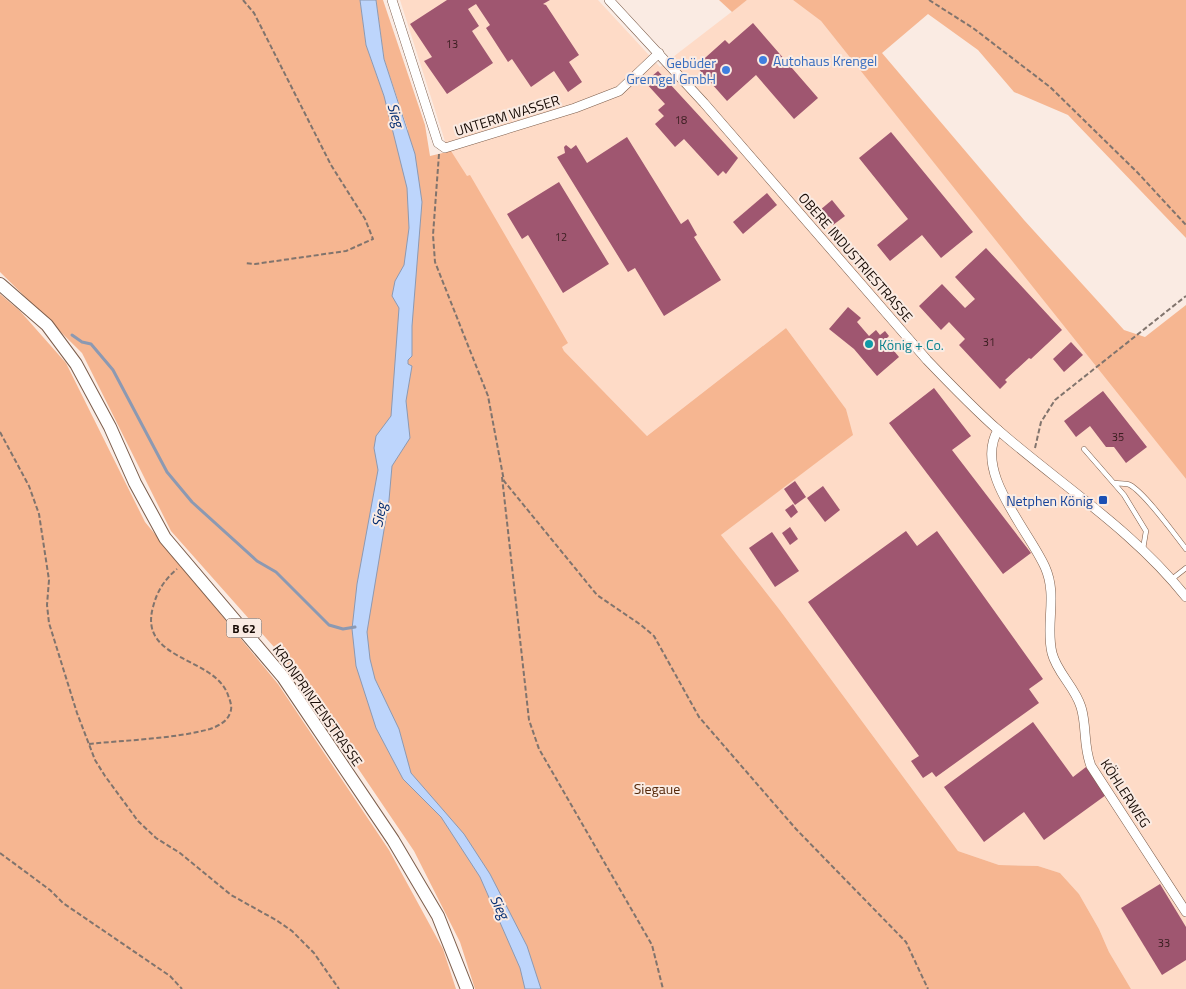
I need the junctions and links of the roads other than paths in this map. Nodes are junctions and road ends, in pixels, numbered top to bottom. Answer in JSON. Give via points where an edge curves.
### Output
{"nodes":[{"id":1,"x":392,"y":0,"type":"edge"},
{"id":2,"x":609,"y":0,"type":"edge"},
{"id":3,"x":659,"y":53,"type":"junction"},
{"id":4,"x":0,"y":284,"type":"edge"},
{"id":5,"x":998,"y":430,"type":"junction"},
{"id":6,"x":1084,"y":449,"type":"dead end"},
{"id":7,"x":1114,"y":483,"type":"junction"},
{"id":8,"x":1143,"y":549,"type":"junction"},
{"id":9,"x":1186,"y":550,"type":"edge"},
{"id":10,"x":1186,"y":568,"type":"edge"},
{"id":11,"x":1172,"y":579,"type":"junction"},
{"id":12,"x":1186,"y":597,"type":"edge"},
{"id":13,"x":1186,"y":912,"type":"edge"},
{"id":14,"x":467,"y":989,"type":"edge"}],
"edges":[{"from":1,"to":3,"type":"street","name":"UNTERM WASSER","via":[[418,84],[441,147],[445,148],[619,91]]},
{"from":2,"to":3,"type":"street","name":"OBERE INDUSTRIESTRASSE"},
{"from":3,"to":5,"type":"street","name":"OBERE INDUSTRIESTRASSE","via":[[927,360]]},
{"from":4,"to":14,"type":"main road","name":"KRONPRINZENSTRASSE","number":"B 62","via":[[47,325],[76,364],[165,538],[283,677],[393,840],[438,916]]},
{"from":5,"to":8,"type":"street","name":"OBERE INDUSTRIESTRASSE"},
{"from":5,"to":13,"type":"street","name":"KÖHLERWEG","via":[[992,440],[990,456],[996,478],[1051,584],[1052,653],[1080,705],[1086,754]]},
{"from":6,"to":7,"type":"lane"},
{"from":7,"to":8,"type":"lane","via":[[1146,531]]},
{"from":7,"to":9,"type":"lane","via":[[1130,485]]},
{"from":8,"to":11,"type":"street","name":"OBERE INDUSTRIESTRASSE"},
{"from":10,"to":11,"type":"lane"},
{"from":11,"to":12,"type":"street","name":"OBERE INDUSTRIESTRASSE"}]}
